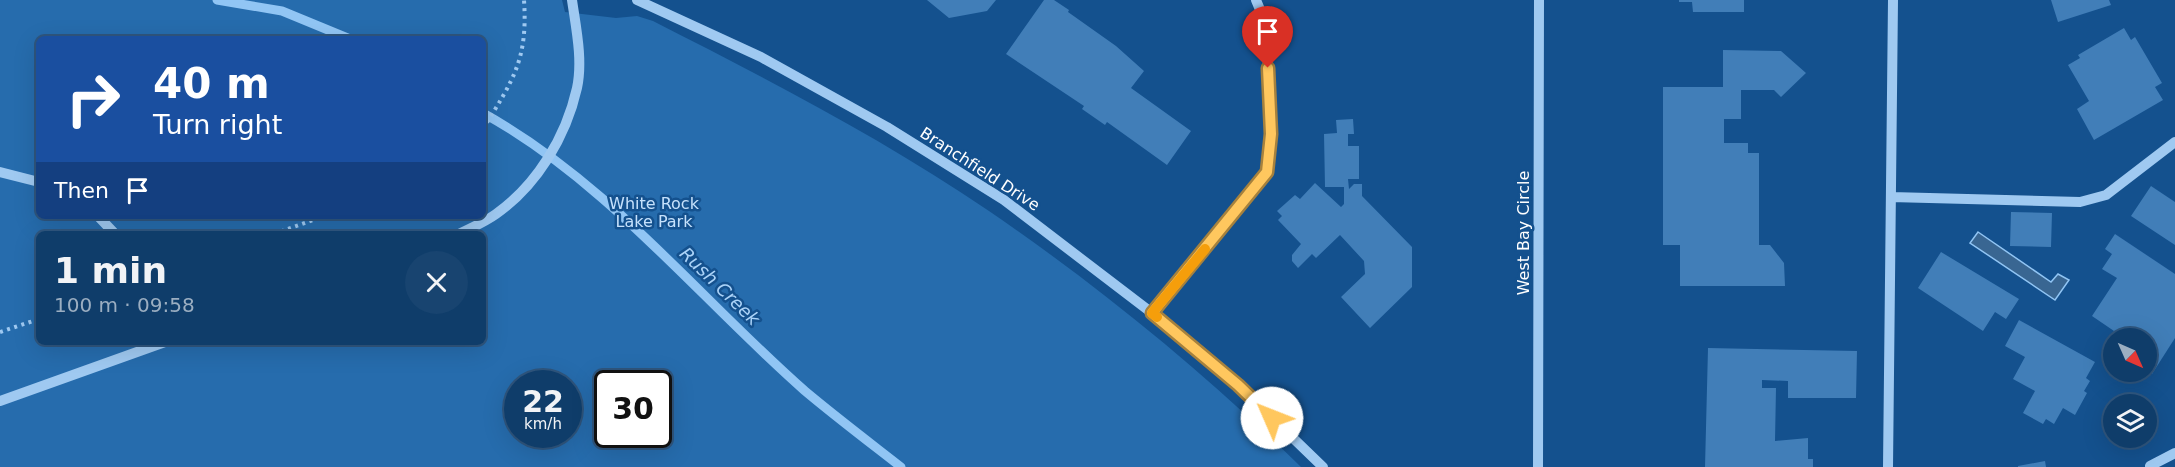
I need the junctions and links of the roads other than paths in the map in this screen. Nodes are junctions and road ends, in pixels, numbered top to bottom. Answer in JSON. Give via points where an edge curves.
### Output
{"nodes":[{"id":1,"x":572,"y":0,"type":"edge"},
{"id":2,"x":637,"y":0,"type":"edge"},
{"id":3,"x":1256,"y":0,"type":"edge"},
{"id":4,"x":1539,"y":0,"type":"edge"},
{"id":5,"x":1893,"y":0,"type":"edge"},
{"id":6,"x":2175,"y":142,"type":"edge"},
{"id":7,"x":0,"y":172,"type":"edge"},
{"id":8,"x":36,"y":181,"type":"edge"},
{"id":9,"x":1891,"y":197,"type":"junction"},
{"id":10,"x":101,"y":219,"type":"edge"},
{"id":11,"x":112,"y":231,"type":"edge"},
{"id":12,"x":465,"y":231,"type":"edge"},
{"id":13,"x":1152,"y":313,"type":"junction"},
{"id":14,"x":156,"y":345,"type":"edge"},
{"id":15,"x":0,"y":401,"type":"edge"},
{"id":16,"x":2175,"y":453,"type":"edge"},
{"id":17,"x":2150,"y":466,"type":"edge"},
{"id":18,"x":1323,"y":467,"type":"edge"},
{"id":19,"x":1538,"y":467,"type":"edge"},
{"id":20,"x":1888,"y":467,"type":"edge"}],
"edges":[{"from":1,"to":12,"type":"street","via":[[578,42],[577,86],[560,138],[539,173],[496,214]]},
{"from":2,"to":13,"type":"street","name":"Branchfield Drive","via":[[761,57],[887,127],[1004,200]]},
{"from":3,"to":13,"type":"street","via":[[1266,24],[1271,134],[1267,172]]},
{"from":4,"to":19,"type":"street","name":"West Bay Circle"},
{"from":5,"to":9,"type":"street"},
{"from":6,"to":9,"type":"street","via":[[2106,195],[2080,202]]},
{"from":7,"to":8,"type":"street"},
{"from":9,"to":20,"type":"street"},
{"from":10,"to":11,"type":"street"},
{"from":13,"to":18,"type":"street","name":"Branchfield Drive","via":[[1238,385]]},
{"from":14,"to":15,"type":"street"},
{"from":16,"to":17,"type":"street"}]}
